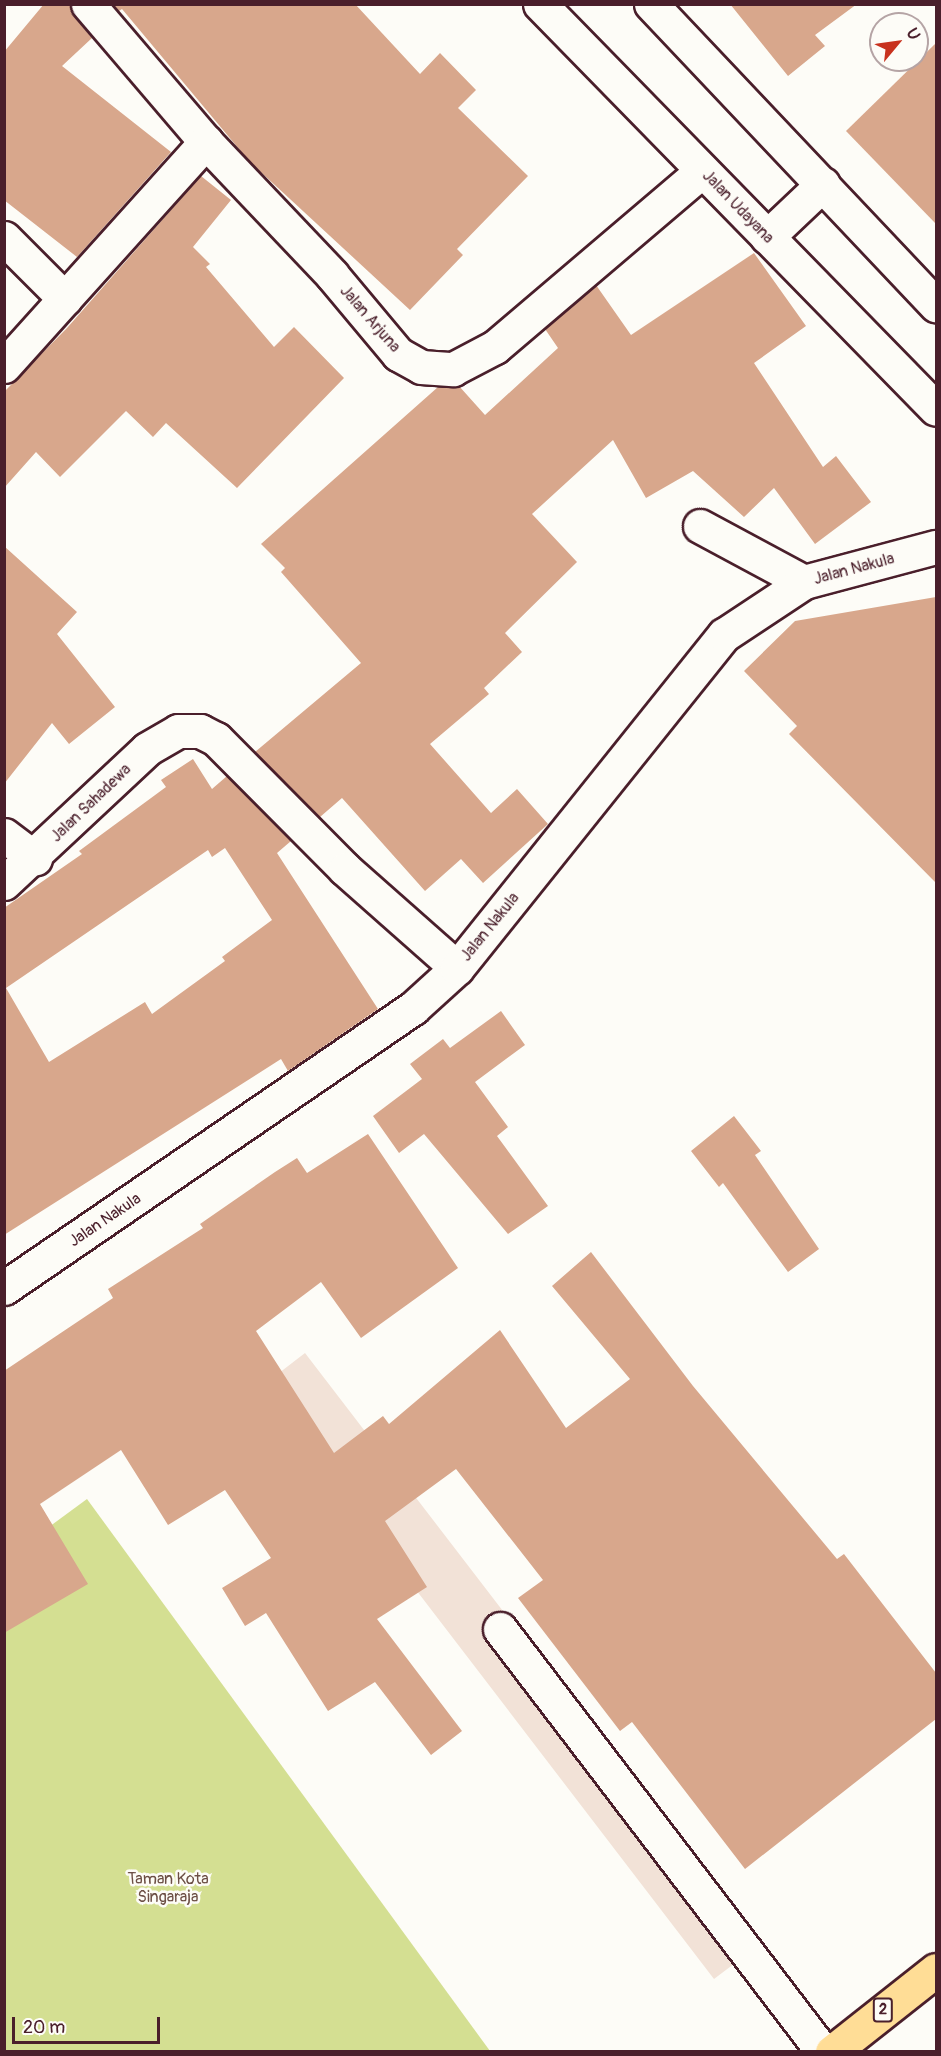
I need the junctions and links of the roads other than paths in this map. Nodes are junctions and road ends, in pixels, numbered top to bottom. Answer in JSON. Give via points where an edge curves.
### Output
{"nodes":[{"id":1,"x":88,"y":4,"type":"edge"},
{"id":2,"x":540,"y":4,"type":"edge"},
{"id":3,"x":651,"y":4,"type":"edge"},
{"id":4,"x":206,"y":142,"type":"junction"},
{"id":5,"x":702,"y":171,"type":"junction"},
{"id":6,"x":823,"y":184,"type":"junction"},
{"id":7,"x":767,"y":237,"type":"junction"},
{"id":8,"x":4,"y":238,"type":"edge"},
{"id":9,"x":65,"y":298,"type":"junction"},
{"id":10,"x":936,"y":305,"type":"edge"},
{"id":11,"x":4,"y":366,"type":"edge"},
{"id":12,"x":936,"y":409,"type":"edge"},
{"id":13,"x":700,"y":526,"type":"dead end"},
{"id":14,"x":936,"y":547,"type":"edge"},
{"id":15,"x":804,"y":582,"type":"junction"},
{"id":16,"x":4,"y":835,"type":"edge"},
{"id":17,"x":35,"y":858,"type":"junction"},
{"id":18,"x":4,"y":883,"type":"edge"},
{"id":19,"x":457,"y":968,"type":"junction"},
{"id":20,"x":4,"y":1288,"type":"edge"},
{"id":21,"x":500,"y":1629,"type":"dead end"},
{"id":22,"x":936,"y":1970,"type":"edge"},
{"id":23,"x":823,"y":2052,"type":"edge"},
{"id":24,"x":831,"y":2052,"type":"edge"}],
"edges":[{"from":1,"to":4,"type":"street","name":"Jalan Arjuna"},
{"from":2,"to":5,"type":"street","name":"Jalan Udayana"},
{"from":3,"to":6,"type":"street"},
{"from":4,"to":5,"type":"street","name":"Jalan Arjuna","via":[[332,275],[398,354],[421,367],[453,369],[495,347]]},
{"from":4,"to":9,"type":"street"},
{"from":5,"to":7,"type":"street","name":"Jalan Udayana"},
{"from":6,"to":7,"type":"street"},
{"from":6,"to":10,"type":"street"},
{"from":7,"to":12,"type":"street","name":"Jalan Udayana"},
{"from":8,"to":9,"type":"street"},
{"from":9,"to":11,"type":"street"},
{"from":13,"to":15,"type":"street"},
{"from":14,"to":15,"type":"street","name":"Jalan Nakula"},
{"from":15,"to":19,"type":"street","name":"Jalan Nakula","via":[[724,635]]},
{"from":16,"to":17,"type":"street"},
{"from":17,"to":18,"type":"street","name":"Jalan Sahadewa"},
{"from":17,"to":19,"type":"street","name":"Jalan Sahadewa","via":[[147,749],[178,731],[200,731],[216,739],[345,869]]},
{"from":19,"to":20,"type":"street","name":"Jalan Nakula","via":[[413,1008]]},
{"from":21,"to":23,"type":"street"},
{"from":22,"to":24,"type":"highway","number":"2"}]}
